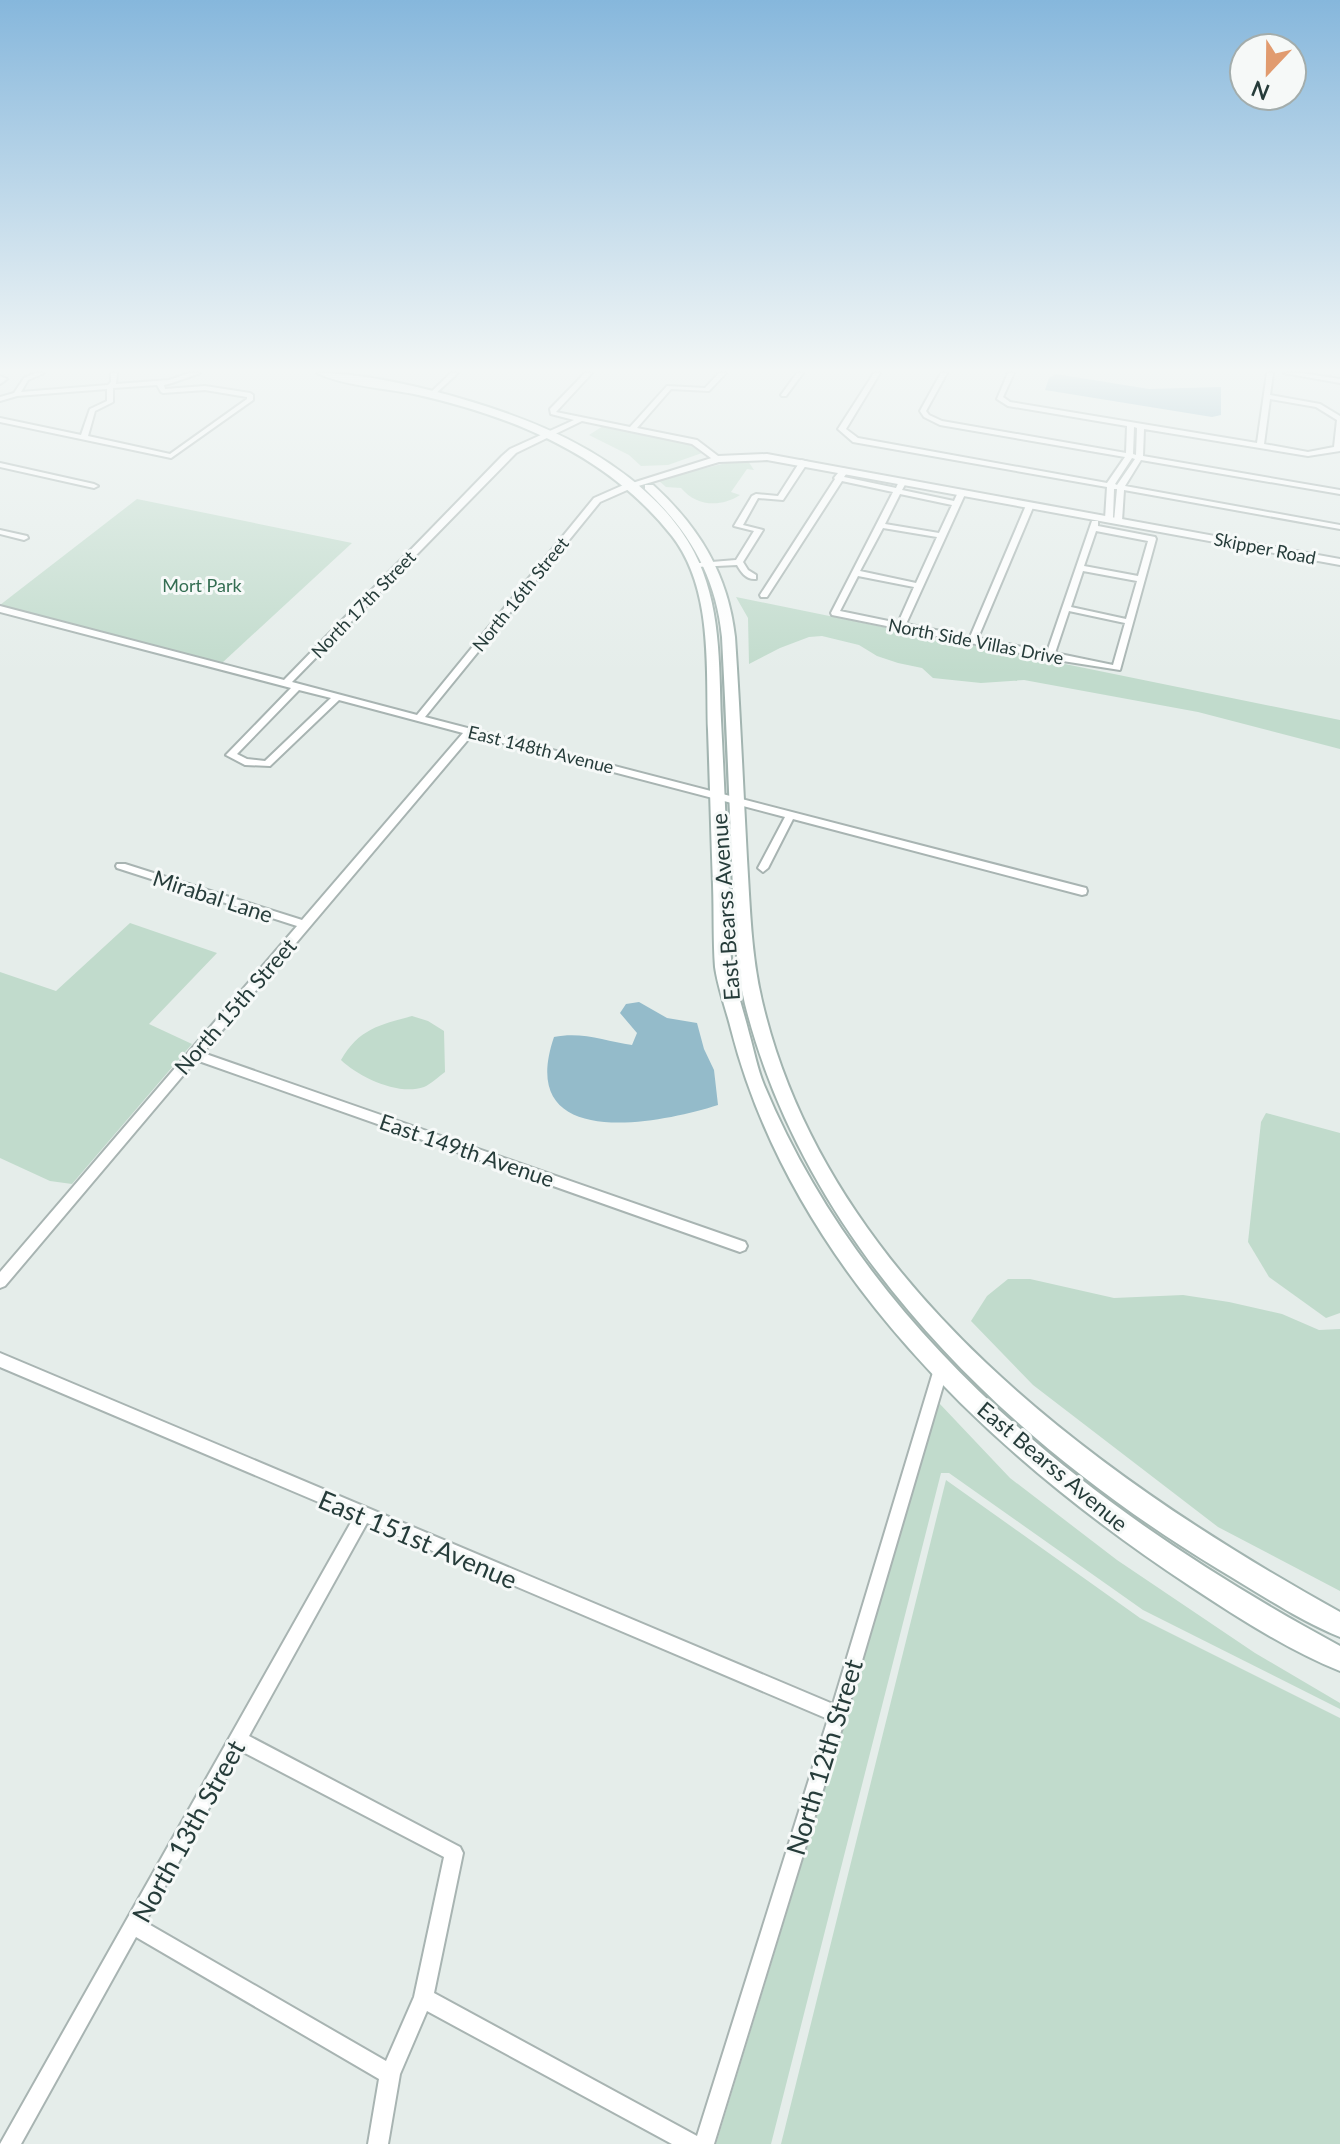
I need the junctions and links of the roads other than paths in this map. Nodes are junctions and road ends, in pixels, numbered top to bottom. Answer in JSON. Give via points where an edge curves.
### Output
{"nodes":[{"id":1,"x":36,"y":473,"type":"edge"},
{"id":2,"x":490,"y":473,"type":"edge"},
{"id":3,"x":619,"y":473,"type":"edge"},
{"id":4,"x":672,"y":473,"type":"edge"},
{"id":5,"x":797,"y":473,"type":"edge"},
{"id":6,"x":839,"y":473,"type":"edge"},
{"id":7,"x":1039,"y":473,"type":"edge"},
{"id":8,"x":1122,"y":473,"type":"edge"},
{"id":9,"x":1127,"y":473,"type":"edge"},
{"id":10,"x":1228,"y":473,"type":"edge"},
{"id":11,"x":842,"y":474,"type":"junction"},
{"id":12,"x":637,"y":484,"type":"junction"},
{"id":13,"x":900,"y":485,"type":"junction"},
{"id":14,"x":94,"y":486,"type":"dead end"},
{"id":15,"x":1116,"y":487,"type":"junction"},
{"id":16,"x":962,"y":492,"type":"junction"},
{"id":17,"x":1340,"y":492,"type":"edge"},
{"id":18,"x":958,"y":504,"type":"junction"},
{"id":19,"x":1030,"y":505,"type":"junction"},
{"id":20,"x":1105,"y":521,"type":"junction"},
{"id":21,"x":879,"y":525,"type":"junction"},
{"id":22,"x":1340,"y":527,"type":"edge"},
{"id":23,"x":0,"y":532,"type":"edge"},
{"id":24,"x":1154,"y":533,"type":"junction"},
{"id":25,"x":943,"y":536,"type":"junction"},
{"id":26,"x":24,"y":538,"type":"dead end"},
{"id":27,"x":739,"y":562,"type":"junction"},
{"id":28,"x":1340,"y":562,"type":"edge"},
{"id":29,"x":701,"y":564,"type":"junction"},
{"id":30,"x":1080,"y":568,"type":"junction"},
{"id":31,"x":856,"y":573,"type":"junction"},
{"id":32,"x":753,"y":577,"type":"dead end"},
{"id":33,"x":1141,"y":579,"type":"junction"},
{"id":34,"x":920,"y":586,"type":"junction"},
{"id":35,"x":764,"y":595,"type":"dead end"},
{"id":36,"x":1066,"y":608,"type":"junction"},
{"id":37,"x":2,"y":612,"type":"edge"},
{"id":38,"x":1130,"y":622,"type":"junction"},
{"id":39,"x":900,"y":627,"type":"junction"},
{"id":40,"x":973,"y":641,"type":"junction"},
{"id":41,"x":1050,"y":656,"type":"junction"},
{"id":42,"x":286,"y":683,"type":"junction"},
{"id":43,"x":297,"y":687,"type":"junction"},
{"id":44,"x":337,"y":697,"type":"junction"},
{"id":45,"x":420,"y":717,"type":"junction"},
{"id":46,"x":470,"y":731,"type":"junction"},
{"id":47,"x":727,"y":797,"type":"junction"},
{"id":48,"x":791,"y":814,"type":"junction"},
{"id":49,"x":121,"y":866,"type":"dead end"},
{"id":50,"x":763,"y":868,"type":"dead end"},
{"id":51,"x":1082,"y":891,"type":"dead end"},
{"id":52,"x":305,"y":925,"type":"junction"},
{"id":53,"x":193,"y":1054,"type":"junction"},
{"id":54,"x":740,"y":1246,"type":"dead end"},
{"id":55,"x":0,"y":1282,"type":"edge"},
{"id":56,"x":0,"y":1360,"type":"edge"},
{"id":57,"x":941,"y":1369,"type":"junction"},
{"id":58,"x":363,"y":1516,"type":"junction"},
{"id":59,"x":1340,"y":1625,"type":"edge"},
{"id":60,"x":1340,"y":1659,"type":"edge"},
{"id":61,"x":838,"y":1715,"type":"junction"},
{"id":62,"x":238,"y":1740,"type":"junction"},
{"id":63,"x":135,"y":1926,"type":"junction"},
{"id":64,"x":423,"y":1998,"type":"junction"},
{"id":65,"x":390,"y":2074,"type":"junction"},
{"id":66,"x":10,"y":2144,"type":"edge"},
{"id":67,"x":378,"y":2144,"type":"edge"},
{"id":68,"x":692,"y":2144,"type":"edge"},
{"id":69,"x":704,"y":2144,"type":"edge"}],
"edges":[{"from":1,"to":14,"type":"street"},
{"from":2,"to":42,"type":"street","name":"North 17th Street"},
{"from":3,"to":12,"type":"main road","name":"East Bearss Avenue"},
{"from":4,"to":12,"type":"street","name":"Skipper Road"},
{"from":5,"to":27,"type":"street","via":[[780,498],[756,496],[738,526],[759,530]]},
{"from":6,"to":11,"type":"street","name":"Skipper Road"},
{"from":7,"to":15,"type":"street"},
{"from":8,"to":15,"type":"street"},
{"from":9,"to":15,"type":"street"},
{"from":10,"to":17,"type":"street"},
{"from":11,"to":13,"type":"street","name":"Skipper Road"},
{"from":11,"to":35,"type":"street"},
{"from":12,"to":29,"type":"main road","name":"East Bearss Avenue","via":[[684,523]]},
{"from":12,"to":45,"type":"street","name":"North 16th Street","via":[[597,500]]},
{"from":13,"to":16,"type":"street","name":"Skipper Road"},
{"from":13,"to":18,"type":"street"},
{"from":13,"to":21,"type":"street"},
{"from":15,"to":20,"type":"street"},
{"from":15,"to":22,"type":"street"},
{"from":16,"to":18,"type":"street"},
{"from":16,"to":19,"type":"street","name":"Skipper Road"},
{"from":18,"to":25,"type":"street"},
{"from":19,"to":20,"type":"street","name":"Skipper Road"},
{"from":19,"to":40,"type":"street"},
{"from":20,"to":24,"type":"street","name":"Skipper Road"},
{"from":20,"to":24,"type":"street"},
{"from":20,"to":30,"type":"street"},
{"from":21,"to":25,"type":"street"},
{"from":21,"to":31,"type":"street"},
{"from":23,"to":26,"type":"street"},
{"from":24,"to":28,"type":"street","name":"Skipper Road"},
{"from":24,"to":33,"type":"street"},
{"from":25,"to":34,"type":"street"},
{"from":27,"to":29,"type":"street"},
{"from":27,"to":32,"type":"street"},
{"from":29,"to":47,"type":"main road","name":"East Bearss Avenue","via":[[720,591],[727,634]]},
{"from":30,"to":33,"type":"street"},
{"from":30,"to":36,"type":"street"},
{"from":31,"to":34,"type":"street"},
{"from":31,"to":39,"type":"street","name":"North Side Villas Drive","via":[[835,613]]},
{"from":33,"to":38,"type":"street"},
{"from":34,"to":39,"type":"street"},
{"from":36,"to":38,"type":"street"},
{"from":36,"to":41,"type":"street"},
{"from":37,"to":42,"type":"street","name":"East 148th Avenue"},
{"from":38,"to":41,"type":"street","name":"North Side Villas Drive","via":[[1117,668]]},
{"from":39,"to":40,"type":"street","name":"North Side Villas Drive"},
{"from":40,"to":41,"type":"street","name":"North Side Villas Drive"},
{"from":42,"to":43,"type":"street","name":"East 148th Avenue"},
{"from":43,"to":44,"type":"street","name":"East 148th Avenue"},
{"from":43,"to":44,"type":"street","via":[[231,755],[267,764]]},
{"from":44,"to":45,"type":"street","name":"East 148th Avenue"},
{"from":45,"to":46,"type":"street","name":"East 148th Avenue"},
{"from":46,"to":47,"type":"street","name":"East 148th Avenue"},
{"from":46,"to":52,"type":"street","name":"North 15th Street"},
{"from":47,"to":48,"type":"street","name":"East 148th Avenue"},
{"from":47,"to":57,"type":"main road","name":"East Bearss Avenue","via":[[724,970],[741,1049],[768,1119],[832,1234]]},
{"from":47,"to":59,"type":"main road","name":"East Bearss Avenue","via":[[757,1017],[786,1102],[843,1206],[886,1265],[951,1342],[1075,1454],[1181,1532]]},
{"from":48,"to":50,"type":"street"},
{"from":48,"to":51,"type":"street","name":"East 148th Avenue"},
{"from":49,"to":52,"type":"street","name":"Mirabal Lane"},
{"from":52,"to":53,"type":"street","name":"North 15th Street"},
{"from":53,"to":54,"type":"street","name":"East 149th Avenue"},
{"from":53,"to":55,"type":"street","name":"North 15th Street"},
{"from":56,"to":58,"type":"street","name":"East 151st Avenue"},
{"from":57,"to":60,"type":"main road","name":"East Bearss Avenue","via":[[1093,1505],[1197,1577]]},
{"from":57,"to":61,"type":"street","name":"North 12th Street"},
{"from":58,"to":61,"type":"street","name":"East 151st Avenue"},
{"from":58,"to":62,"type":"street","name":"North 13th Street"},
{"from":61,"to":69,"type":"street","name":"North 12th Street"},
{"from":62,"to":63,"type":"street","name":"North 13th Street"},
{"from":62,"to":64,"type":"street","via":[[454,1853]]},
{"from":63,"to":65,"type":"street"},
{"from":63,"to":66,"type":"street","name":"North 13th Street"},
{"from":64,"to":65,"type":"street"},
{"from":64,"to":68,"type":"street"},
{"from":65,"to":67,"type":"street"}]}
